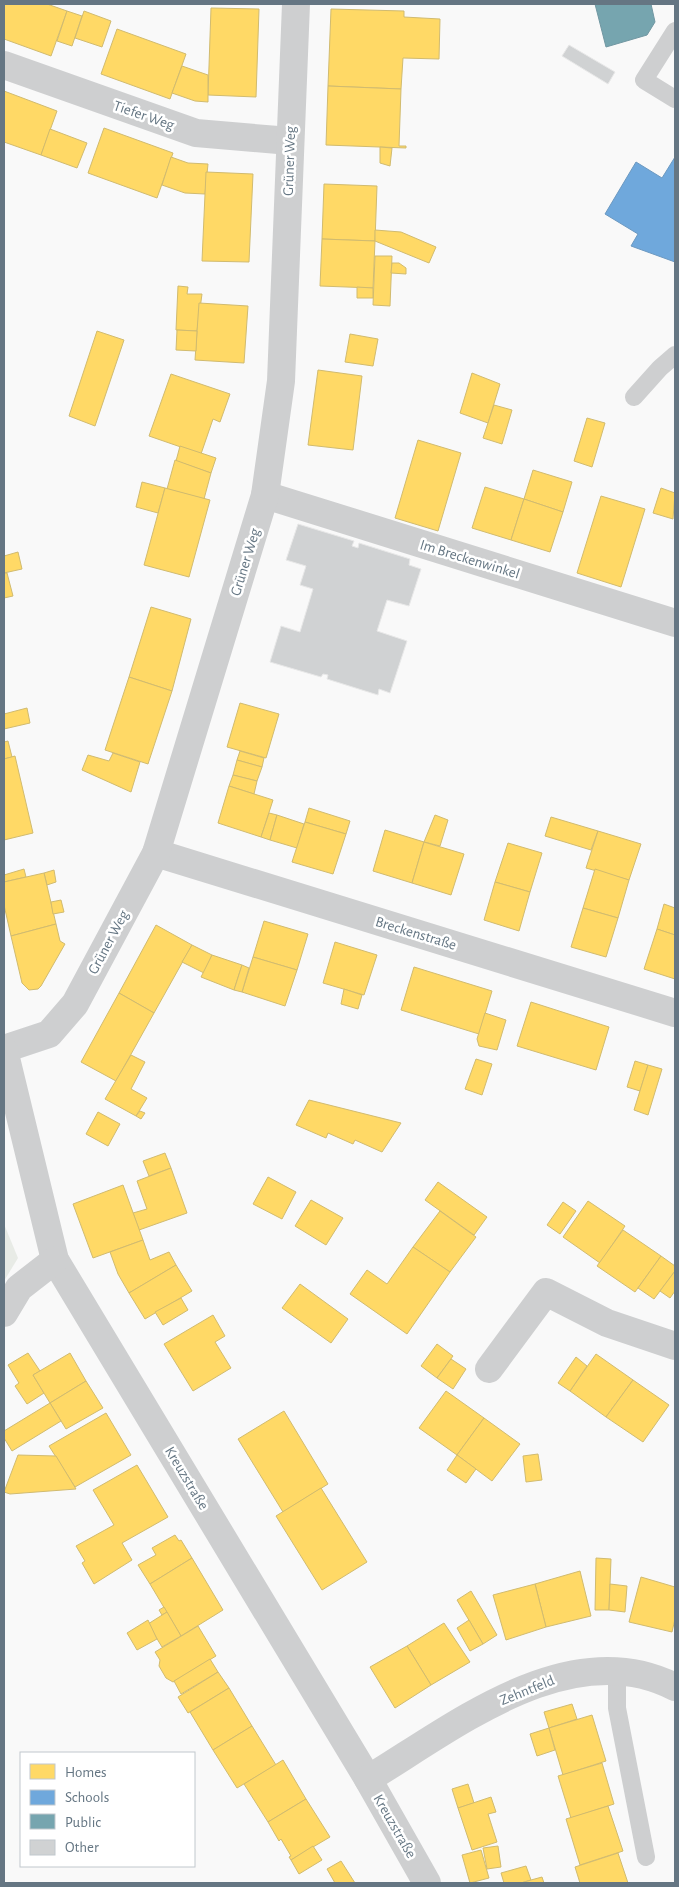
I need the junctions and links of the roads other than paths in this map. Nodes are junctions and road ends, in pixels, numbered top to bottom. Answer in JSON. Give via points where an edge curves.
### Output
{"nodes":[{"id":1,"x":296,"y":4,"type":"edge"},
{"id":2,"x":675,"y":31,"type":"edge"},
{"id":3,"x":4,"y":65,"type":"edge"},
{"id":4,"x":675,"y":99,"type":"edge"},
{"id":5,"x":290,"y":141,"type":"junction"},
{"id":6,"x":675,"y":356,"type":"edge"},
{"id":7,"x":634,"y":397,"type":"dead end"},
{"id":8,"x":266,"y":495,"type":"junction"},
{"id":9,"x":675,"y":623,"type":"edge"},
{"id":10,"x":156,"y":853,"type":"junction"},
{"id":11,"x":675,"y":1013,"type":"edge"},
{"id":12,"x":4,"y":1050,"type":"edge"},
{"id":13,"x":55,"y":1260,"type":"junction"},
{"id":14,"x":4,"y":1312,"type":"edge"},
{"id":15,"x":675,"y":1346,"type":"edge"},
{"id":16,"x":489,"y":1369,"type":"dead end"},
{"id":17,"x":617,"y":1671,"type":"junction"},
{"id":18,"x":675,"y":1687,"type":"edge"},
{"id":19,"x":368,"y":1779,"type":"junction"},
{"id":20,"x":646,"y":1857,"type":"dead end"},
{"id":21,"x":427,"y":1883,"type":"edge"}],
"edges":[{"from":1,"to":5,"type":"street","name":"Grüner Weg"},
{"from":2,"to":4,"type":"lane","via":[[644,80]]},
{"from":3,"to":5,"type":"street","name":"Tiefer Weg","via":[[196,133]]},
{"from":5,"to":8,"type":"street","name":"Grüner Weg","via":[[282,381]]},
{"from":6,"to":7,"type":"lane"},
{"from":8,"to":9,"type":"street","name":"Im Breckenwinkel"},
{"from":8,"to":10,"type":"street","name":"Grüner Weg"},
{"from":10,"to":11,"type":"street","name":"Breckenstraße"},
{"from":10,"to":12,"type":"street","name":"Grüner Weg","via":[[75,1004],[49,1034]]},
{"from":12,"to":13,"type":"street","name":"Kreuzstraße"},
{"from":13,"to":14,"type":"street","via":[[19,1288]]},
{"from":13,"to":19,"type":"street","name":"Kreuzstraße"},
{"from":15,"to":16,"type":"street","via":[[607,1323],[546,1292]]},
{"from":17,"to":18,"type":"street","name":"Zehntfeld","via":[[663,1681]]},
{"from":17,"to":19,"type":"street","name":"Zehntfeld","via":[[562,1676],[507,1695]]},
{"from":17,"to":20,"type":"lane","via":[[617,1708]]},
{"from":19,"to":21,"type":"street","name":"Kreuzstraße"}]}
